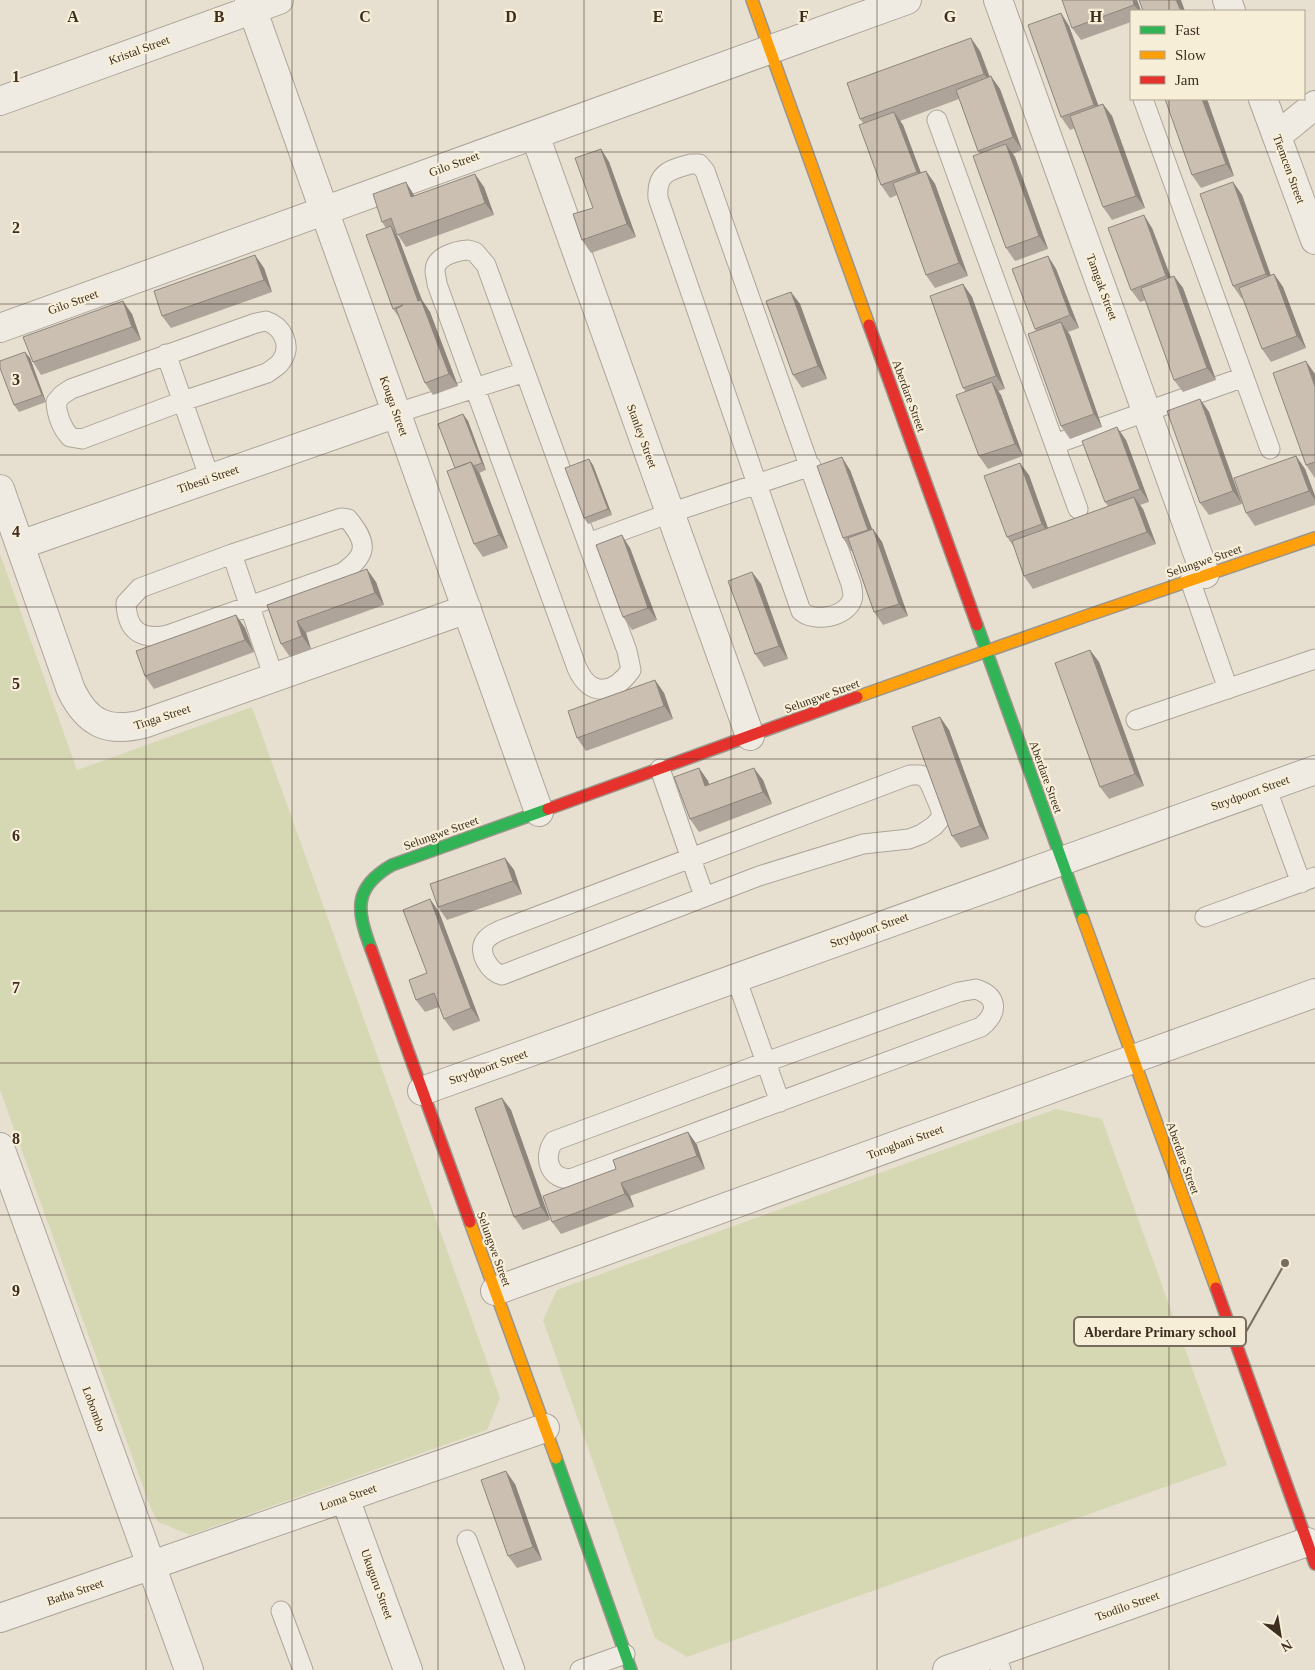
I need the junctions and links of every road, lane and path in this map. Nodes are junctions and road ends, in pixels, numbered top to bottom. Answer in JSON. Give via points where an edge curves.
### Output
{"nodes":[{"id":1,"x":279,"y":0,"type":"edge"},
{"id":2,"x":752,"y":0,"type":"edge"},
{"id":3,"x":907,"y":0,"type":"edge"},
{"id":4,"x":998,"y":0,"type":"edge"},
{"id":5,"x":251,"y":4,"type":"edge"},
{"id":6,"x":770,"y":50,"type":"junction"},
{"id":7,"x":0,"y":100,"type":"edge"},
{"id":8,"x":1143,"y":100,"type":"edge"},
{"id":9,"x":1264,"y":100,"type":"edge"},
{"id":10,"x":1315,"y":106,"type":"edge"},
{"id":11,"x":936,"y":120,"type":"dead end"},
{"id":12,"x":535,"y":135,"type":"junction"},
{"id":13,"x":1277,"y":136,"type":"junction"},
{"id":14,"x":324,"y":211,"type":"junction"},
{"id":15,"x":1315,"y":240,"type":"edge"},
{"id":16,"x":0,"y":328,"type":"edge"},
{"id":17,"x":166,"y":354,"type":"junction"},
{"id":18,"x":525,"y":372,"type":"junction"},
{"id":19,"x":1244,"y":378,"type":"junction"},
{"id":20,"x":475,"y":388,"type":"junction"},
{"id":21,"x":183,"y":401,"type":"junction"},
{"id":22,"x":1147,"y":412,"type":"junction"},
{"id":23,"x":397,"y":413,"type":"junction"},
{"id":24,"x":1055,"y":444,"type":"junction"},
{"id":25,"x":1270,"y":449,"type":"dead end"},
{"id":26,"x":811,"y":466,"type":"junction"},
{"id":27,"x":210,"y":479,"type":"junction"},
{"id":28,"x":757,"y":484,"type":"junction"},
{"id":29,"x":0,"y":489,"type":"edge"},
{"id":30,"x":1078,"y":509,"type":"dead end"},
{"id":31,"x":670,"y":513,"type":"junction"},
{"id":32,"x":1315,"y":538,"type":"edge"},
{"id":33,"x":588,"y":542,"type":"junction"},
{"id":34,"x":20,"y":545,"type":"junction"},
{"id":35,"x":232,"y":554,"type":"junction"},
{"id":36,"x":1198,"y":577,"type":"junction"},
{"id":37,"x":250,"y":606,"type":"junction"},
{"id":38,"x":467,"y":609,"type":"junction"},
{"id":39,"x":986,"y":651,"type":"junction"},
{"id":40,"x":1315,"y":659,"type":"edge"},
{"id":41,"x":274,"y":678,"type":"junction"},
{"id":42,"x":1228,"y":689,"type":"junction"},
{"id":43,"x":1136,"y":720,"type":"dead end"},
{"id":44,"x":750,"y":736,"type":"junction"},
{"id":45,"x":660,"y":769,"type":"junction"},
{"id":46,"x":1315,"y":770,"type":"edge"},
{"id":47,"x":1266,"y":787,"type":"junction"},
{"id":48,"x":539,"y":812,"type":"junction"},
{"id":49,"x":691,"y":857,"type":"junction"},
{"id":50,"x":1062,"y":860,"type":"junction"},
{"id":51,"x":1308,"y":880,"type":"edge"},
{"id":52,"x":704,"y":896,"type":"junction"},
{"id":53,"x":1205,"y":917,"type":"dead end"},
{"id":54,"x":736,"y":978,"type":"junction"},
{"id":55,"x":1315,"y":993,"type":"edge"},
{"id":56,"x":1133,"y":1060,"type":"junction"},
{"id":57,"x":766,"y":1062,"type":"junction"},
{"id":58,"x":422,"y":1091,"type":"junction"},
{"id":59,"x":780,"y":1102,"type":"junction"},
{"id":60,"x":0,"y":1147,"type":"edge"},
{"id":61,"x":495,"y":1291,"type":"junction"},
{"id":62,"x":545,"y":1428,"type":"junction"},
{"id":63,"x":345,"y":1498,"type":"junction"},
{"id":64,"x":467,"y":1540,"type":"dead end"},
{"id":65,"x":1311,"y":1553,"type":"edge"},
{"id":66,"x":151,"y":1566,"type":"junction"},
{"id":67,"x":281,"y":1611,"type":"dead end"},
{"id":68,"x":0,"y":1618,"type":"edge"},
{"id":69,"x":628,"y":1662,"type":"edge"},
{"id":70,"x":998,"y":1662,"type":"edge"},
{"id":71,"x":188,"y":1670,"type":"edge"},
{"id":72,"x":303,"y":1670,"type":"edge"},
{"id":73,"x":408,"y":1670,"type":"edge"},
{"id":74,"x":515,"y":1670,"type":"edge"},
{"id":75,"x":580,"y":1670,"type":"edge"},
{"id":76,"x":947,"y":1670,"type":"edge"}],
"edges":[{"from":1,"to":5,"type":"street","name":"Kristal Street"},
{"from":2,"to":6,"type":"street","name":"Aberdare Street"},
{"from":3,"to":6,"type":"street","name":"Gilo Street"},
{"from":4,"to":22,"type":"street","name":"Tamgak Street"},
{"from":5,"to":7,"type":"street","name":"Kristal Street"},
{"from":5,"to":14,"type":"street","name":"Kouga Street"},
{"from":6,"to":12,"type":"street","name":"Gilo Street"},
{"from":6,"to":39,"type":"street","name":"Aberdare Street"},
{"from":8,"to":19,"type":"lane"},
{"from":9,"to":13,"type":"street","name":"Tiemcen Street"},
{"from":10,"to":13,"type":"street"},
{"from":11,"to":24,"type":"lane"},
{"from":12,"to":14,"type":"street","name":"Gilo Street"},
{"from":12,"to":31,"type":"street","name":"Stanley Street"},
{"from":13,"to":15,"type":"street","name":"Tiemcen Street"},
{"from":14,"to":16,"type":"street","name":"Gilo Street"},
{"from":14,"to":23,"type":"street","name":"Kouga Street"},
{"from":17,"to":21,"type":"lane"},
{"from":17,"to":21,"type":"lane","via":[[256,322],[274,324],[285,339],[286,350],[276,367]]},
{"from":17,"to":21,"type":"lane","via":[[71,389],[56,402],[59,420],[70,437],[82,439]]},
{"from":18,"to":20,"type":"lane"},
{"from":18,"to":20,"type":"lane","via":[[486,265],[475,252],[459,251],[443,258],[435,270]]},
{"from":18,"to":33,"type":"lane"},
{"from":19,"to":22,"type":"lane"},
{"from":19,"to":25,"type":"lane"},
{"from":20,"to":23,"type":"lane"},
{"from":20,"to":33,"type":"lane","via":[[577,668],[588,685],[597,690],[624,680],[631,670]]},
{"from":21,"to":27,"type":"lane"},
{"from":22,"to":24,"type":"lane"},
{"from":22,"to":36,"type":"street","name":"Tamgak Street"},
{"from":23,"to":27,"type":"street","name":"Tibesti Street"},
{"from":23,"to":38,"type":"street","name":"Kouga Street"},
{"from":24,"to":30,"type":"lane"},
{"from":26,"to":28,"type":"lane"},
{"from":26,"to":28,"type":"lane","via":[[851,584],[853,598],[849,606],[838,613],[815,618],[801,611]]},
{"from":26,"to":28,"type":"lane","via":[[705,171],[699,164],[679,167],[661,178],[657,186],[658,198]]},
{"from":27,"to":34,"type":"street","name":"Tibesti Street"},
{"from":28,"to":31,"type":"lane"},
{"from":29,"to":34,"type":"street","name":"Tinga Street"},
{"from":31,"to":33,"type":"lane"},
{"from":31,"to":44,"type":"street","name":"Stanley Street"},
{"from":32,"to":36,"type":"street","name":"Selungwe Street"},
{"from":34,"to":41,"type":"street","name":"Tinga Street","via":[[71,690],[77,703],[96,722],[127,728]]},
{"from":35,"to":37,"type":"lane"},
{"from":35,"to":37,"type":"lane","via":[[140,588],[126,603],[126,614],[133,628],[153,638]]},
{"from":35,"to":37,"type":"lane","via":[[342,518],[348,518],[361,540],[361,556],[342,573]]},
{"from":36,"to":39,"type":"street","name":"Selungwe Street"},
{"from":36,"to":42,"type":"lane"},
{"from":37,"to":41,"type":"lane"},
{"from":38,"to":41,"type":"street","name":"Tinga Street"},
{"from":38,"to":48,"type":"street","name":"Kouga Street"},
{"from":39,"to":44,"type":"street","name":"Selungwe Street"},
{"from":39,"to":50,"type":"street","name":"Aberdare Street"},
{"from":40,"to":42,"type":"lane"},
{"from":42,"to":43,"type":"lane"},
{"from":44,"to":45,"type":"street","name":"Selungwe Street"},
{"from":45,"to":48,"type":"street","name":"Selungwe Street"},
{"from":45,"to":49,"type":"lane"},
{"from":46,"to":47,"type":"street","name":"Strydpoort Street"},
{"from":47,"to":50,"type":"street","name":"Strydpoort Street"},
{"from":47,"to":51,"type":"lane"},
{"from":48,"to":58,"type":"street","name":"Selungwe Street","via":[[392,865],[370,881],[363,893],[361,921]]},
{"from":49,"to":52,"type":"lane"},
{"from":49,"to":52,"type":"lane","via":[[490,936],[482,949],[492,971],[502,975]]},
{"from":49,"to":52,"type":"lane","via":[[910,775],[927,779],[941,810],[941,818],[934,826],[910,839],[863,844]]},
{"from":50,"to":54,"type":"street","name":"Strydpoort Street"},
{"from":50,"to":56,"type":"street","name":"Aberdare Street"},
{"from":51,"to":53,"type":"lane"},
{"from":54,"to":57,"type":"lane"},
{"from":54,"to":58,"type":"street","name":"Strydpoort Street"},
{"from":55,"to":56,"type":"street","name":"Torogbani Street"},
{"from":56,"to":61,"type":"street","name":"Torogbani Street"},
{"from":56,"to":65,"type":"street","name":"Aberdare Street"},
{"from":57,"to":59,"type":"lane"},
{"from":57,"to":59,"type":"lane","via":[[959,992],[976,989],[993,1003],[994,1012],[990,1020],[981,1027]]},
{"from":57,"to":59,"type":"lane","via":[[554,1141],[549,1148],[550,1168],[565,1180],[573,1178]]},
{"from":58,"to":61,"type":"street","name":"Selungwe Street"},
{"from":60,"to":66,"type":"street","name":"Lobombo"},
{"from":61,"to":62,"type":"street","name":"Selungwe Street"},
{"from":62,"to":63,"type":"street","name":"Loma Street"},
{"from":62,"to":69,"type":"street","name":"Selungwe Street"},
{"from":63,"to":66,"type":"street","name":"Loma Street"},
{"from":63,"to":73,"type":"street","name":"Ukuguru Street"},
{"from":64,"to":74,"type":"lane"},
{"from":65,"to":70,"type":"street","name":"Tsodilo Street"},
{"from":66,"to":68,"type":"street","name":"Batha Street"},
{"from":66,"to":71,"type":"street","name":"Lobombo"},
{"from":67,"to":72,"type":"lane"},
{"from":69,"to":75,"type":"lane"},
{"from":70,"to":76,"type":"street","name":"Tsodilo Street"}]}
